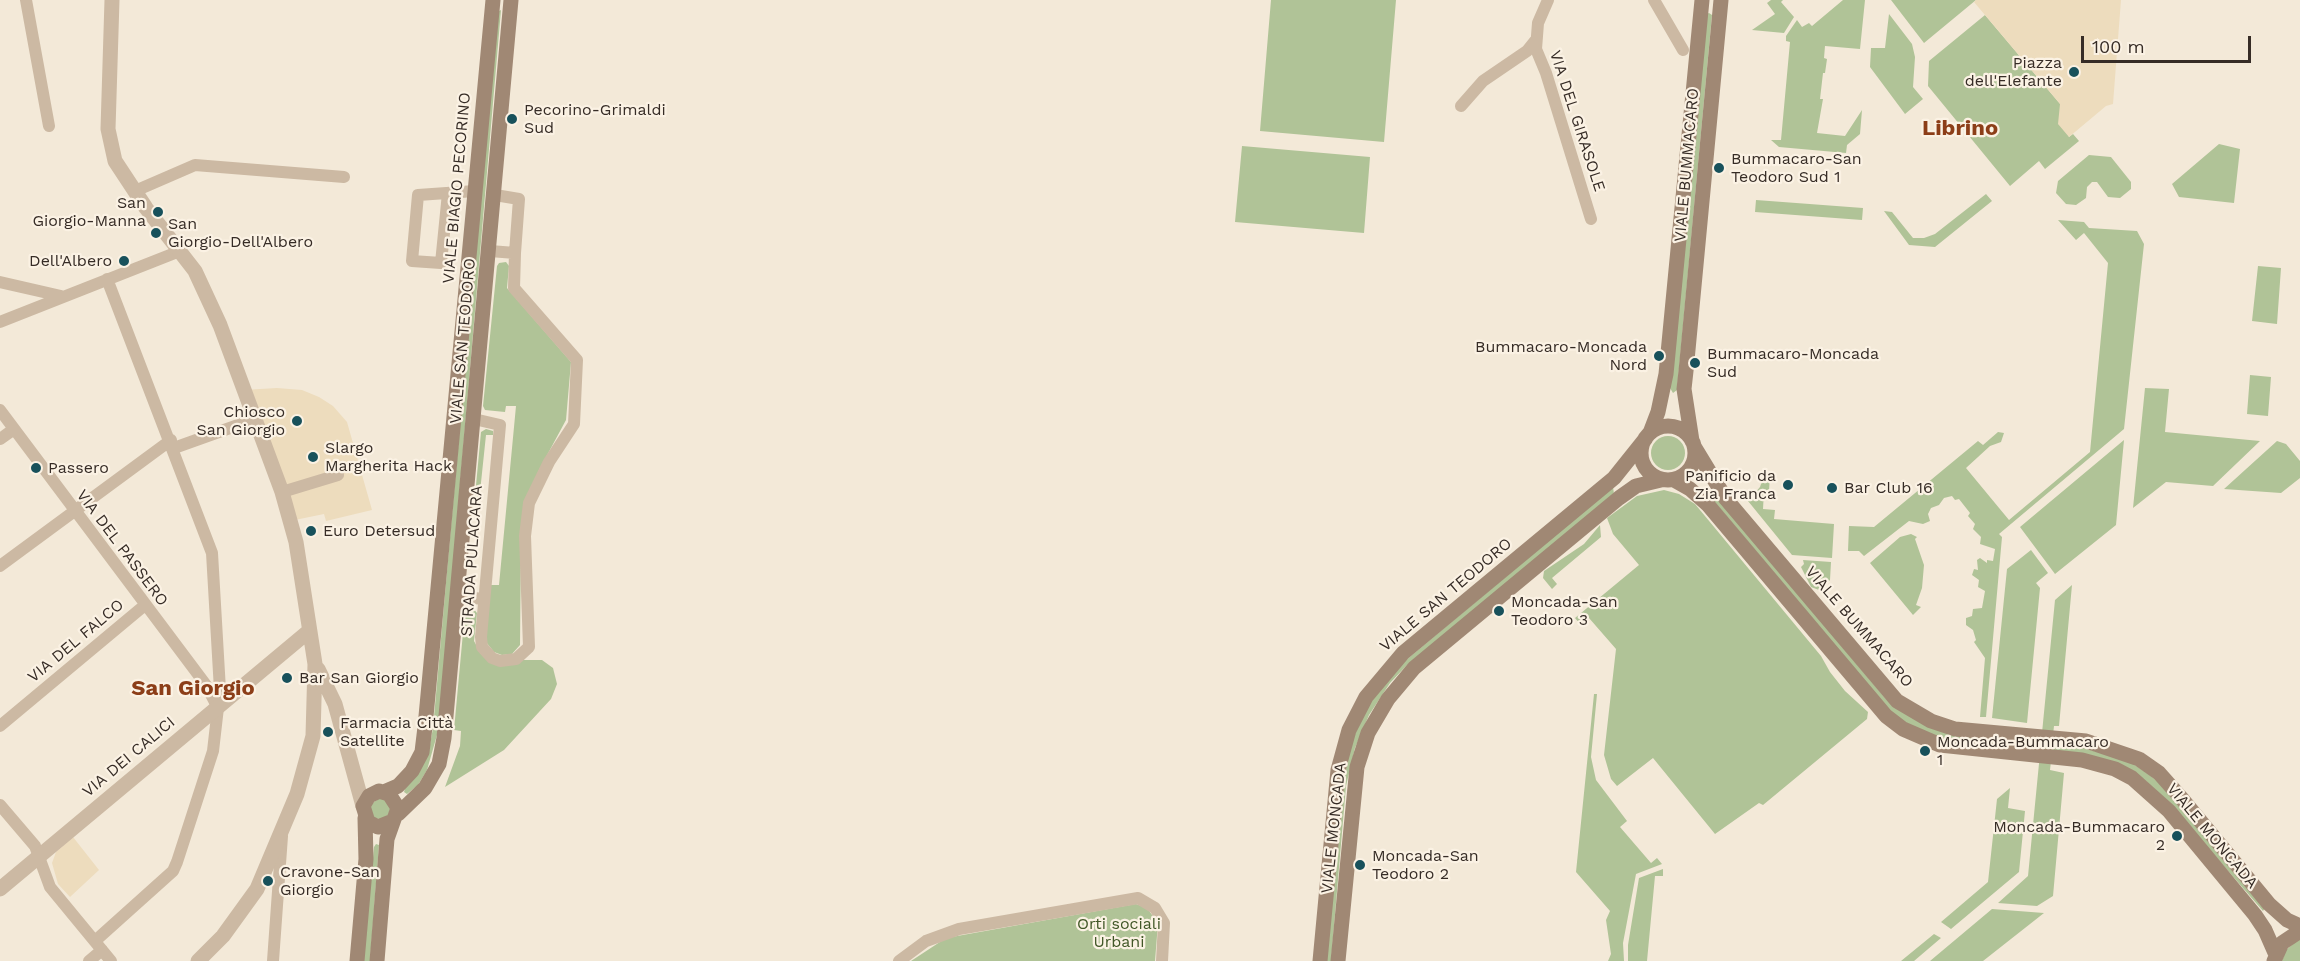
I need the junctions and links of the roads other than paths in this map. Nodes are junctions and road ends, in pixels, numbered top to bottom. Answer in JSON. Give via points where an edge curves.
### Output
{"nodes":[{"id":1,"x":26,"y":0,"type":"edge"},
{"id":2,"x":112,"y":0,"type":"edge"},
{"id":3,"x":493,"y":0,"type":"edge"},
{"id":4,"x":511,"y":0,"type":"edge"},
{"id":5,"x":1548,"y":0,"type":"edge"},
{"id":6,"x":1654,"y":0,"type":"edge"},
{"id":7,"x":1721,"y":0,"type":"edge"},
{"id":8,"x":1700,"y":2,"type":"edge"},
{"id":9,"x":1534,"y":41,"type":"junction"},
{"id":10,"x":1683,"y":50,"type":"dead end"},
{"id":11,"x":1461,"y":106,"type":"dead end"},
{"id":12,"x":49,"y":126,"type":"dead end"},
{"id":13,"x":344,"y":177,"type":"dead end"},
{"id":14,"x":135,"y":191,"type":"junction"},
{"id":15,"x":475,"y":191,"type":"junction"},
{"id":16,"x":448,"y":193,"type":"junction"},
{"id":17,"x":495,"y":195,"type":"junction"},
{"id":18,"x":1591,"y":219,"type":"dead end"},
{"id":19,"x":180,"y":251,"type":"junction"},
{"id":20,"x":490,"y":251,"type":"junction"},
{"id":21,"x":515,"y":253,"type":"junction"},
{"id":22,"x":107,"y":279,"type":"junction"},
{"id":23,"x":0,"y":282,"type":"edge"},
{"id":24,"x":61,"y":296,"type":"junction"},
{"id":25,"x":0,"y":322,"type":"edge"},
{"id":26,"x":1684,"y":389,"type":"junction"},
{"id":27,"x":1664,"y":392,"type":"junction"},
{"id":28,"x":0,"y":410,"type":"edge"},
{"id":29,"x":474,"y":418,"type":"junction"},
{"id":30,"x":255,"y":419,"type":"junction"},
{"id":31,"x":14,"y":429,"type":"junction"},
{"id":32,"x":1648,"y":436,"type":"junction"},
{"id":33,"x":0,"y":439,"type":"edge"},
{"id":34,"x":173,"y":444,"type":"junction"},
{"id":35,"x":1694,"y":444,"type":"junction"},
{"id":36,"x":338,"y":475,"type":"dead end"},
{"id":37,"x":1668,"y":480,"type":"junction"},
{"id":38,"x":1609,"y":483,"type":"junction"},
{"id":39,"x":1720,"y":490,"type":"junction"},
{"id":40,"x":282,"y":492,"type":"junction"},
{"id":41,"x":1619,"y":498,"type":"junction"},
{"id":42,"x":1707,"y":505,"type":"junction"},
{"id":43,"x":74,"y":511,"type":"junction"},
{"id":44,"x":0,"y":566,"type":"edge"},
{"id":45,"x":457,"y":597,"type":"junction"},
{"id":46,"x":483,"y":599,"type":"junction"},
{"id":47,"x":145,"y":605,"type":"junction"},
{"id":48,"x":309,"y":631,"type":"junction"},
{"id":49,"x":315,"y":664,"type":"junction"},
{"id":50,"x":335,"y":704,"type":"junction"},
{"id":51,"x":217,"y":706,"type":"junction"},
{"id":52,"x":316,"y":709,"type":"junction"},
{"id":53,"x":0,"y":726,"type":"edge"},
{"id":54,"x":355,"y":773,"type":"junction"},
{"id":55,"x":382,"y":791,"type":"junction"},
{"id":56,"x":0,"y":805,"type":"edge"},
{"id":57,"x":364,"y":812,"type":"junction"},
{"id":58,"x":395,"y":818,"type":"junction"},
{"id":59,"x":282,"y":832,"type":"junction"},
{"id":60,"x":39,"y":856,"type":"junction"},
{"id":61,"x":0,"y":889,"type":"edge"},
{"id":62,"x":2300,"y":928,"type":"edge"},
{"id":63,"x":99,"y":945,"type":"junction"},
{"id":64,"x":2275,"y":958,"type":"edge"},
{"id":65,"x":904,"y":959,"type":"edge"},
{"id":66,"x":89,"y":961,"type":"edge"},
{"id":67,"x":111,"y":961,"type":"edge"},
{"id":68,"x":198,"y":961,"type":"edge"},
{"id":69,"x":273,"y":961,"type":"edge"},
{"id":70,"x":357,"y":961,"type":"edge"},
{"id":71,"x":376,"y":961,"type":"edge"},
{"id":72,"x":1162,"y":961,"type":"edge"},
{"id":73,"x":1320,"y":961,"type":"edge"},
{"id":74,"x":1338,"y":961,"type":"edge"}],
"edges":[{"from":1,"to":12,"type":"street"},
{"from":2,"to":14,"type":"street","via":[[108,129],[115,161]]},
{"from":3,"to":15,"type":"main road","name":"VIALE BIAGIO PECORINO"},
{"from":4,"to":17,"type":"main road","name":"VIALE SAN TEODORO"},
{"from":5,"to":9,"type":"street","name":"VIA DEL GIRASOLE"},
{"from":6,"to":10,"type":"street"},
{"from":7,"to":26,"type":"main road","name":"VIALE BUMMACARO"},
{"from":8,"to":27,"type":"main road","name":"VIALE SAN TEODORO"},
{"from":9,"to":11,"type":"street","via":[[1527,51],[1483,81]]},
{"from":9,"to":18,"type":"street","name":"VIA DEL GIRASOLE"},
{"from":13,"to":14,"type":"street","via":[[195,165]]},
{"from":14,"to":19,"type":"street"},
{"from":15,"to":16,"type":"street"},
{"from":15,"to":55,"type":"main road","name":"VIALE BIAGIO PECORINO","via":[[426,727],[422,752],[412,771],[398,786]]},
{"from":16,"to":16,"type":"street","via":[[418,195],[412,261],[441,263]]},
{"from":17,"to":20,"type":"main road","name":"VIALE SAN TEODORO"},
{"from":17,"to":21,"type":"street","name":"STRADA PULACARA","via":[[519,199]]},
{"from":19,"to":22,"type":"street"},
{"from":19,"to":30,"type":"street","via":[[210,299]]},
{"from":20,"to":21,"type":"street"},
{"from":20,"to":29,"type":"main road","name":"VIALE SAN TEODORO"},
{"from":21,"to":46,"type":"street","name":"STRADA PULACARA","via":[[514,288],[577,360],[576,409],[574,424],[529,503],[525,536],[529,647],[523,655],[500,661],[486,652],[480,637]]},
{"from":22,"to":24,"type":"street"},
{"from":22,"to":34,"type":"street"},
{"from":23,"to":24,"type":"street"},
{"from":24,"to":25,"type":"street"},
{"from":26,"to":27,"type":"main road","via":[[1680,398],[1673,400]]},
{"from":26,"to":35,"type":"main road","name":"VIALE BUMMACARO"},
{"from":27,"to":32,"type":"main road","name":"VIALE SAN TEODORO"},
{"from":28,"to":31,"type":"street","name":"VIA DEL PASSERO"},
{"from":29,"to":45,"type":"main road","name":"VIALE SAN TEODORO"},
{"from":29,"to":46,"type":"street","name":"STRADA PULACARA","via":[[500,425]]},
{"from":30,"to":34,"type":"street"},
{"from":30,"to":40,"type":"street"},
{"from":31,"to":33,"type":"street"},
{"from":31,"to":43,"type":"street","name":"VIA DEL PASSERO"},
{"from":32,"to":35,"type":"main road","via":[[1670,426],[1683,431]]},
{"from":32,"to":37,"type":"main road","via":[[1642,460],[1649,472]]},
{"from":32,"to":38,"type":"main road","name":"VIALE SAN TEODORO"},
{"from":34,"to":43,"type":"street"},
{"from":34,"to":51,"type":"street","via":[[213,553],[220,690]]},
{"from":35,"to":37,"type":"main road","via":[[1691,468]]},
{"from":35,"to":39,"type":"main road","name":"VIALE BUMMACARO"},
{"from":36,"to":40,"type":"street"},
{"from":37,"to":41,"type":"main road","name":"VIALE MONCADA","via":[[1636,486]]},
{"from":37,"to":42,"type":"main road","name":"VIALE MONCADA","via":[[1690,489]]},
{"from":38,"to":41,"type":"main road","via":[[1619,485]]},
{"from":38,"to":73,"type":"main road","name":"VIALE SAN TEODORO","via":[[1403,653],[1366,697],[1349,730],[1338,770]]},
{"from":39,"to":42,"type":"main road","via":[[1711,492]]},
{"from":39,"to":62,"type":"main road","name":"VIALE BUMMACARO","via":[[1897,701],[1921,717],[1946,726],[2104,745],[2139,759],[2158,773],[2269,904]]},
{"from":40,"to":48,"type":"street","via":[[296,542]]},
{"from":41,"to":74,"type":"main road","name":"VIALE MONCADA","via":[[1414,668],[1388,699],[1368,733],[1357,767]]},
{"from":42,"to":64,"type":"main road","name":"VIALE MONCADA","via":[[1886,716],[1903,729],[1940,745],[2082,760],[2115,769],[2150,792],[2255,915]]},
{"from":43,"to":44,"type":"street"},
{"from":43,"to":47,"type":"street","name":"VIA DEL PASSERO"},
{"from":45,"to":46,"type":"street"},
{"from":45,"to":58,"type":"main road","name":"VIALE SAN TEODORO","via":[[439,764],[425,788]]},
{"from":47,"to":51,"type":"street","name":"VIA DEL PASSERO","via":[[206,685]]},
{"from":47,"to":53,"type":"street","name":"VIA DEL FALCO"},
{"from":48,"to":49,"type":"street"},
{"from":48,"to":51,"type":"street","name":"VIA DEI CALICI"},
{"from":49,"to":50,"type":"street"},
{"from":49,"to":52,"type":"street"},
{"from":50,"to":52,"type":"street"},
{"from":50,"to":54,"type":"street"},
{"from":51,"to":60,"type":"street","name":"VIA DEI CALICI"},
{"from":51,"to":63,"type":"street","via":[[213,751],[173,871]]},
{"from":52,"to":59,"type":"street","via":[[310,755]]},
{"from":54,"to":55,"type":"street","via":[[366,787]]},
{"from":54,"to":57,"type":"street"},
{"from":55,"to":57,"type":"main road","via":[[369,796]]},
{"from":55,"to":58,"type":"main road","via":[[397,802]]},
{"from":56,"to":60,"type":"street"},
{"from":57,"to":58,"type":"main road","via":[[378,827]]},
{"from":57,"to":70,"type":"main road","via":[[366,859]]},
{"from":58,"to":71,"type":"main road","via":[[385,854]]},
{"from":59,"to":68,"type":"street","via":[[257,889]]},
{"from":59,"to":69,"type":"street"},
{"from":60,"to":61,"type":"street","name":"VIA DEI CALICI"},
{"from":60,"to":63,"type":"street","via":[[50,887]]},
{"from":62,"to":64,"type":"main road","via":[[2287,938]]},
{"from":63,"to":66,"type":"street"},
{"from":63,"to":67,"type":"street"},
{"from":65,"to":72,"type":"street","via":[[926,941],[959,930],[1138,898],[1155,908],[1164,923]]}]}
